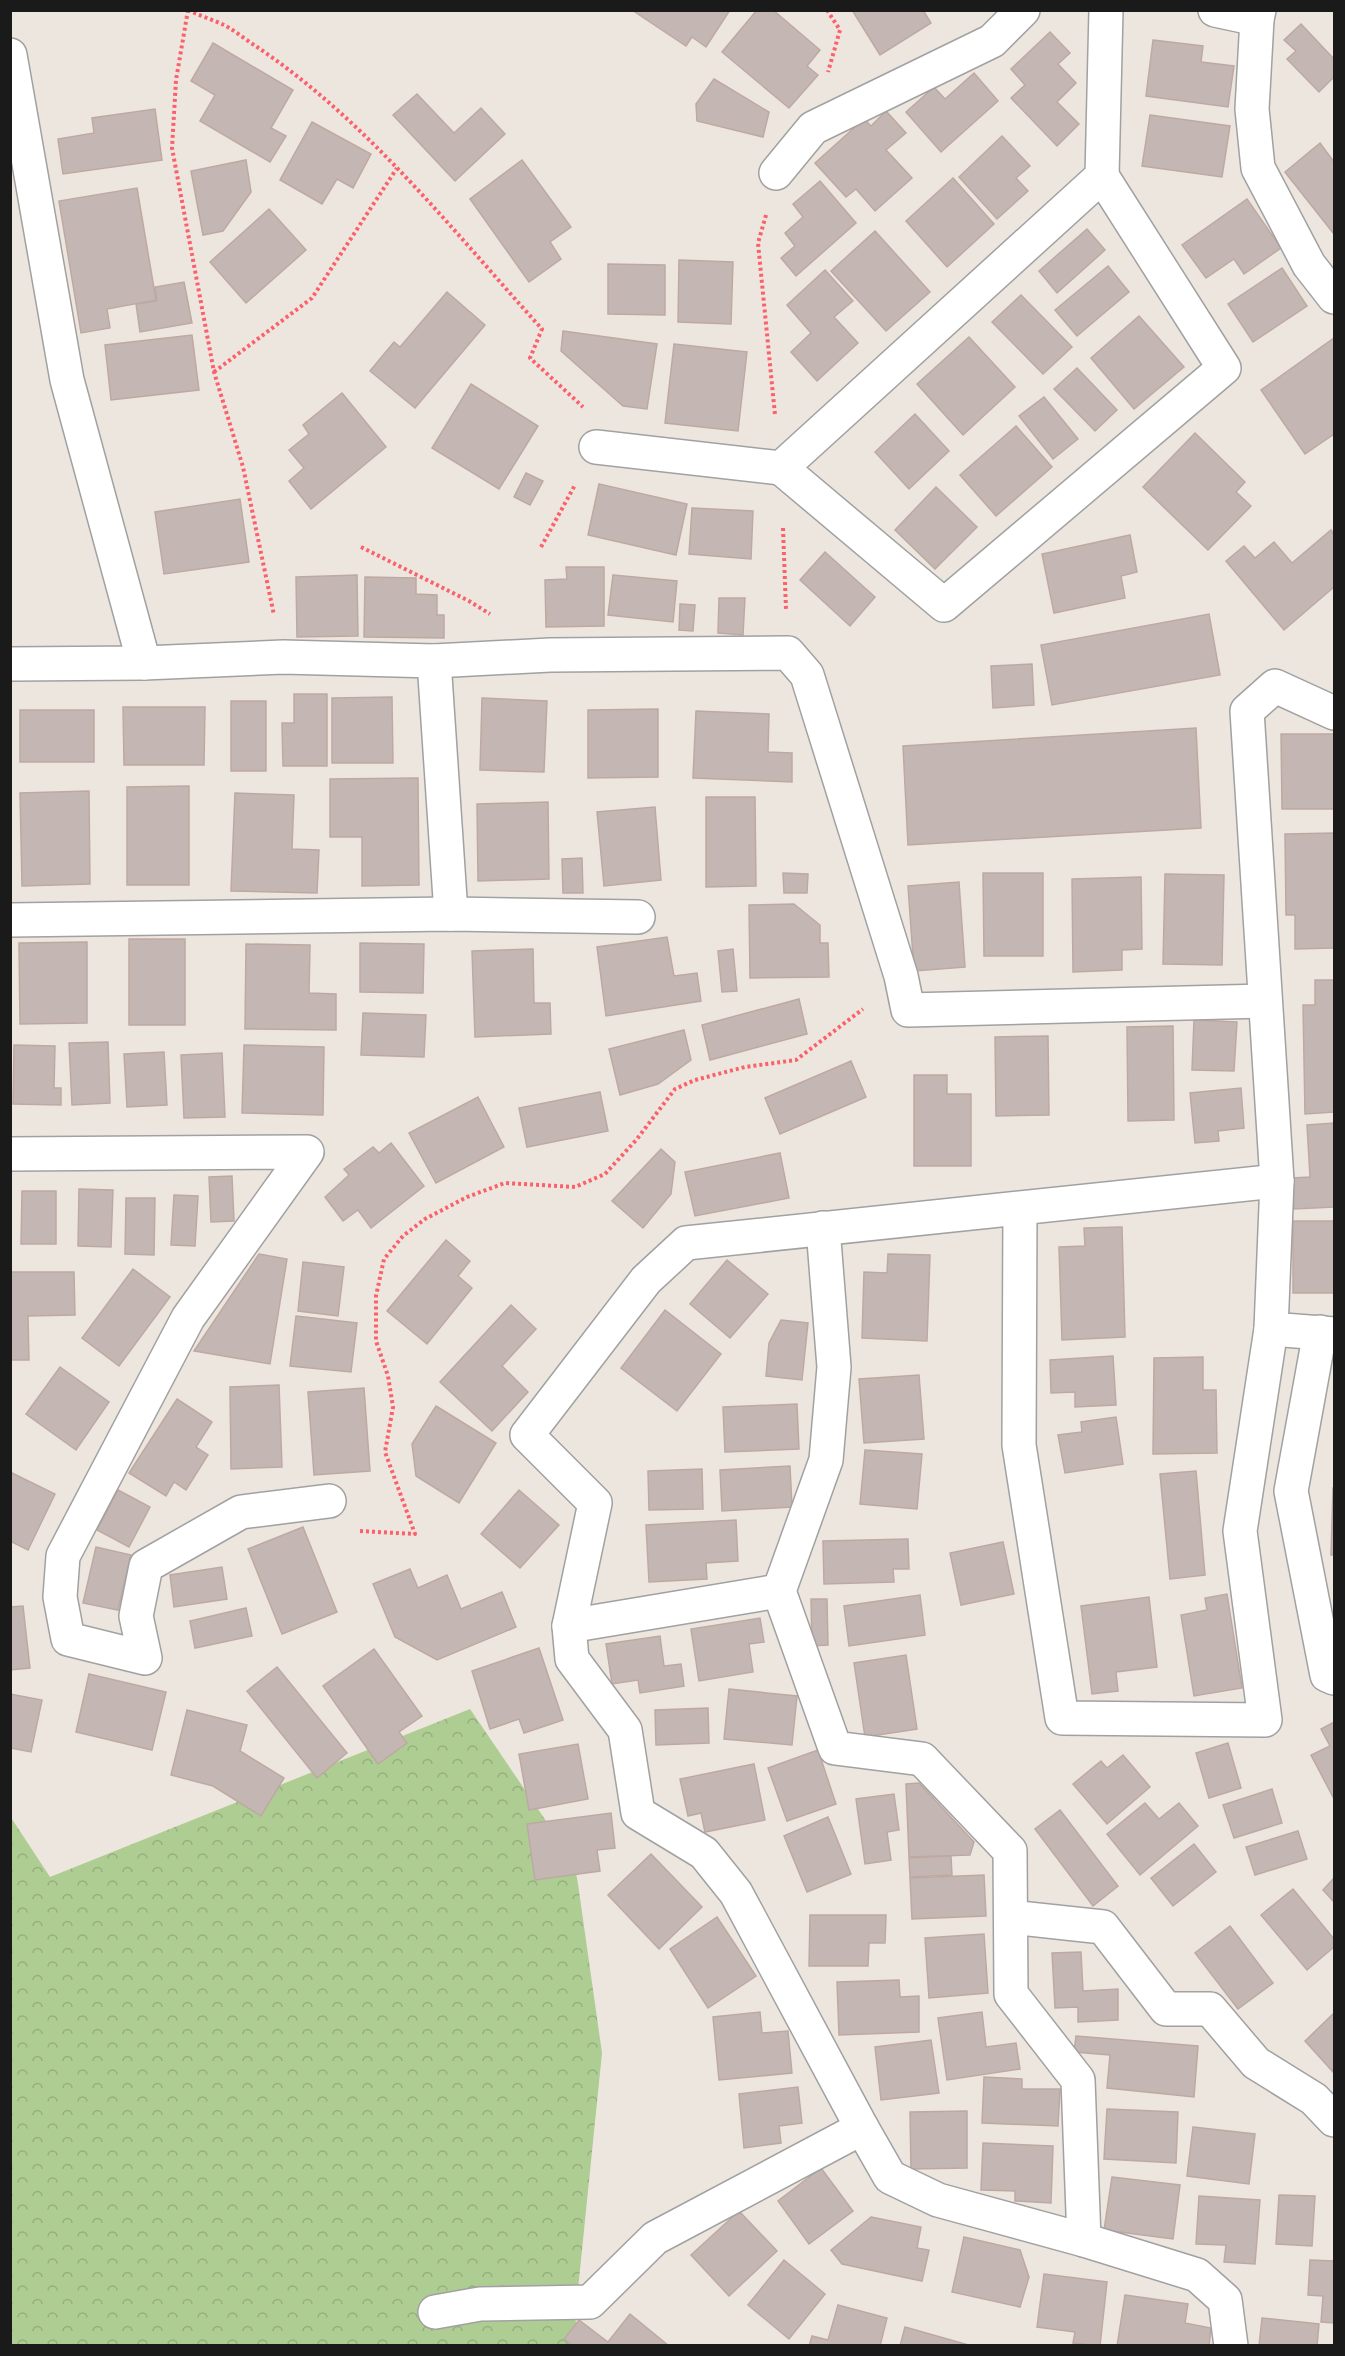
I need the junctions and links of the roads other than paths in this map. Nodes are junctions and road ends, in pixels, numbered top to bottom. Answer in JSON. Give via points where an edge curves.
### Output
{"nodes":[{"id":1,"x":1023,"y":10,"type":"edge"},
{"id":2,"x":1106,"y":10,"type":"edge"},
{"id":3,"x":1215,"y":10,"type":"edge"},
{"id":4,"x":1258,"y":15,"type":"edge"},
{"id":5,"x":10,"y":55,"type":"edge"},
{"id":6,"x":776,"y":173,"type":"road end"},
{"id":7,"x":1102,"y":176,"type":"junction"},
{"id":8,"x":1335,"y":297,"type":"edge"},
{"id":9,"x":596,"y":447,"type":"road end"},
{"id":10,"x":781,"y":468,"type":"junction"},
{"id":11,"x":434,"y":661,"type":"junction"},
{"id":12,"x":144,"y":663,"type":"junction"},
{"id":13,"x":10,"y":664,"type":"edge"},
{"id":14,"x":1335,"y":713,"type":"edge"},
{"id":15,"x":451,"y":914,"type":"junction"},
{"id":16,"x":638,"y":917,"type":"dead end"},
{"id":17,"x":10,"y":920,"type":"edge"},
{"id":18,"x":1265,"y":1001,"type":"junction"},
{"id":19,"x":10,"y":1154,"type":"edge"},
{"id":20,"x":1277,"y":1181,"type":"junction"},
{"id":21,"x":1020,"y":1209,"type":"junction"},
{"id":22,"x":823,"y":1228,"type":"junction"},
{"id":23,"x":1271,"y":1329,"type":"junction"},
{"id":24,"x":1327,"y":1333,"type":"edge"},
{"id":25,"x":329,"y":1501,"type":"road end"},
{"id":26,"x":779,"y":1590,"type":"junction"},
{"id":27,"x":568,"y":1626,"type":"junction"},
{"id":28,"x":1335,"y":1678,"type":"edge"},
{"id":29,"x":1011,"y":1917,"type":"junction"},
{"id":30,"x":1335,"y":2120,"type":"edge"},
{"id":31,"x":862,"y":2128,"type":"junction"},
{"id":32,"x":1084,"y":2240,"type":"junction"},
{"id":33,"x":435,"y":2313,"type":"dead end"},
{"id":34,"x":1231,"y":2346,"type":"edge"}],
"edges":[{"from":1,"to":6,"type":"street","via":[[992,41],[813,128]]},
{"from":2,"to":7,"type":"street"},
{"from":3,"to":4,"type":"street"},
{"from":4,"to":8,"type":"street","via":[[1252,109],[1258,168],[1309,265]]},
{"from":5,"to":12,"type":"street","via":[[67,380]]},
{"from":7,"to":10,"type":"street"},
{"from":7,"to":10,"type":"street","via":[[1224,368],[944,605]]},
{"from":9,"to":10,"type":"street"},
{"from":11,"to":12,"type":"street","via":[[283,657]]},
{"from":11,"to":15,"type":"street"},
{"from":11,"to":18,"type":"street","via":[[550,654],[788,653],[807,675],[901,976],[908,1010]]},
{"from":12,"to":13,"type":"street"},
{"from":14,"to":18,"type":"street","via":[[1275,686],[1248,711]]},
{"from":15,"to":16,"type":"street"},
{"from":15,"to":17,"type":"street"},
{"from":18,"to":20,"type":"street"},
{"from":19,"to":25,"type":"street","via":[[307,1152],[188,1318],[63,1556],[60,1597],[68,1639],[145,1658],[136,1616],[146,1566],[240,1512]]},
{"from":20,"to":21,"type":"street"},
{"from":20,"to":23,"type":"street"},
{"from":21,"to":22,"type":"street"},
{"from":21,"to":23,"type":"street","via":[[1019,1445],[1062,1718],[1265,1720],[1240,1531]]},
{"from":22,"to":26,"type":"street","via":[[834,1367],[826,1460]]},
{"from":22,"to":27,"type":"street","via":[[686,1243],[646,1280],[527,1435],[595,1503]]},
{"from":23,"to":24,"type":"street"},
{"from":24,"to":28,"type":"street","via":[[1291,1491],[1327,1675]]},
{"from":26,"to":27,"type":"street"},
{"from":26,"to":29,"type":"street","via":[[835,1748],[922,1760],[1010,1851]]},
{"from":27,"to":31,"type":"street","via":[[572,1659],[625,1730],[638,1813],[704,1853],[736,1893]]},
{"from":29,"to":30,"type":"street","via":[[1102,1927],[1166,2009],[1210,2009],[1256,2062],[1314,2099]]},
{"from":29,"to":32,"type":"street","via":[[1011,1994],[1078,2080]]},
{"from":31,"to":32,"type":"street","via":[[890,2177],[938,2200]]},
{"from":31,"to":33,"type":"street","via":[[655,2238],[590,2302],[480,2304]]},
{"from":32,"to":34,"type":"street","via":[[1197,2275],[1225,2300]]}]}
